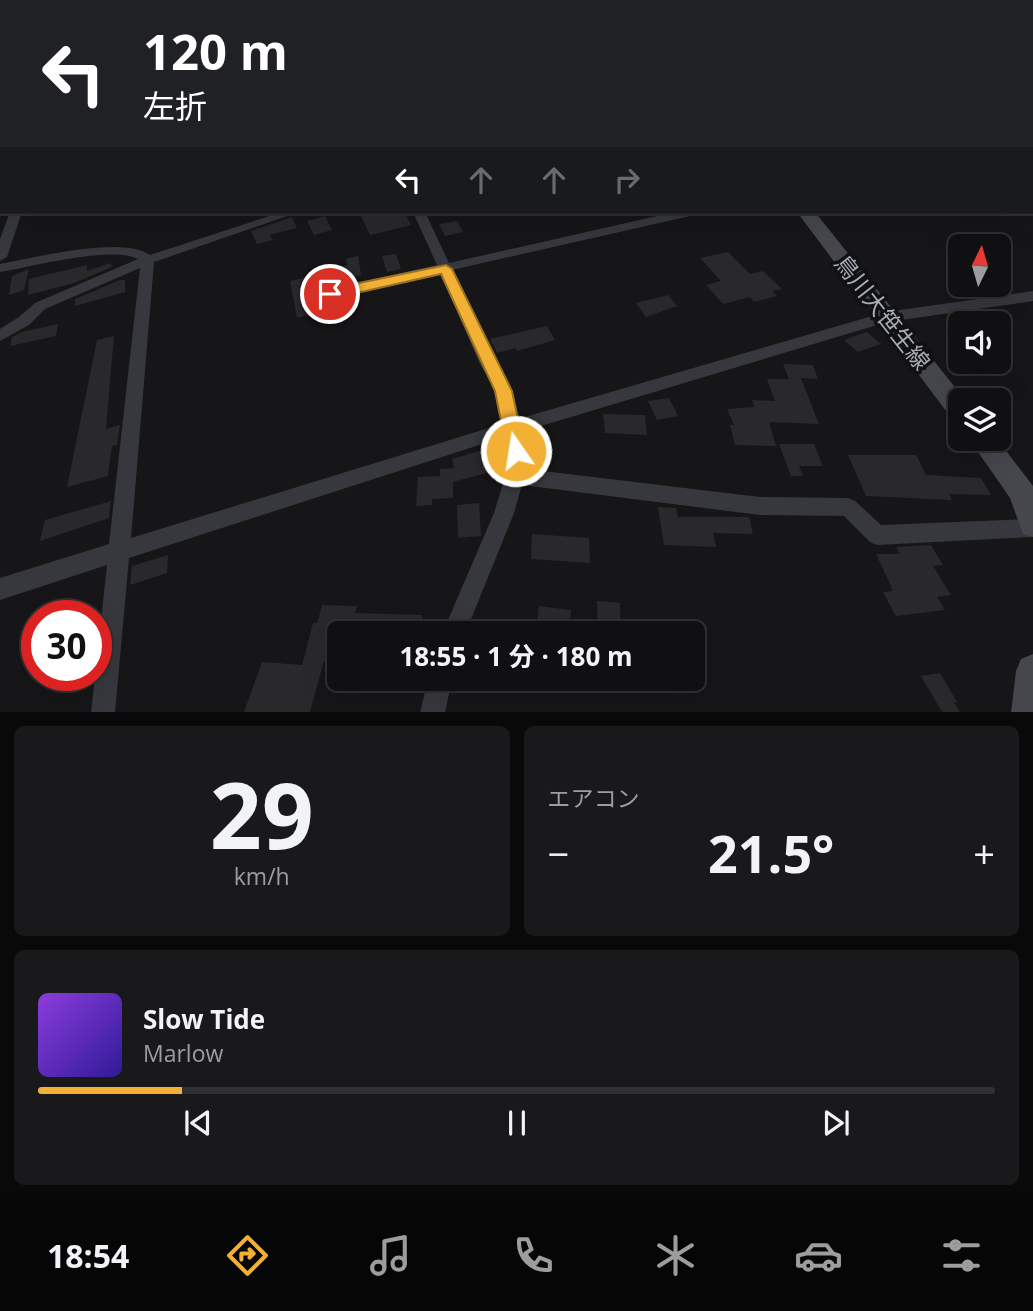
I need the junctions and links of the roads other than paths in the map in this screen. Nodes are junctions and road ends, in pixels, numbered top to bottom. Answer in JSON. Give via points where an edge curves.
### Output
{"nodes":[{"id":1,"x":15,"y":214,"type":"edge"},
{"id":2,"x":287,"y":214,"type":"edge"},
{"id":3,"x":420,"y":214,"type":"edge"},
{"id":4,"x":681,"y":214,"type":"edge"},
{"id":5,"x":808,"y":214,"type":"edge"},
{"id":6,"x":0,"y":257,"type":"edge"},
{"id":7,"x":148,"y":260,"type":"junction"},
{"id":8,"x":0,"y":268,"type":"edge"},
{"id":9,"x":446,"y":269,"type":"junction"},
{"id":10,"x":330,"y":294,"type":"dead end"},
{"id":11,"x":1033,"y":296,"type":"edge"},
{"id":12,"x":886,"y":317,"type":"junction"},
{"id":13,"x":0,"y":337,"type":"edge"},
{"id":14,"x":948,"y":396,"type":"edge"},
{"id":15,"x":511,"y":428,"type":"junction"},
{"id":16,"x":991,"y":451,"type":"edge"},
{"id":17,"x":517,"y":476,"type":"junction"},
{"id":18,"x":1033,"y":526,"type":"edge"},
{"id":19,"x":120,"y":552,"type":"junction"},
{"id":20,"x":0,"y":589,"type":"edge"},
{"id":21,"x":458,"y":621,"type":"edge"},
{"id":22,"x":1033,"y":671,"type":"edge"},
{"id":23,"x":437,"y":691,"type":"edge"},
{"id":24,"x":103,"y":712,"type":"edge"},
{"id":25,"x":432,"y":712,"type":"edge"},
{"id":26,"x":1028,"y":712,"type":"edge"}],
"edges":[{"from":1,"to":6,"type":"street"},
{"from":2,"to":7,"type":"street"},
{"from":3,"to":9,"type":"street"},
{"from":4,"to":9,"type":"street"},
{"from":5,"to":12,"type":"street","name":"鳥川大笹生線"},
{"from":7,"to":8,"type":"street","via":[[138,251],[116,249]]},
{"from":7,"to":13,"type":"street","via":[[40,306]]},
{"from":7,"to":19,"type":"street"},
{"from":9,"to":10,"type":"street"},
{"from":9,"to":15,"type":"street","via":[[504,391]]},
{"from":11,"to":12,"type":"street"},
{"from":12,"to":14,"type":"street","name":"鳥川大笹生線"},
{"from":12,"to":15,"type":"street"},
{"from":15,"to":17,"type":"street"},
{"from":15,"to":19,"type":"street"},
{"from":16,"to":18,"type":"street","via":[[1022,492]]},
{"from":17,"to":18,"type":"street","via":[[760,506],[848,507],[877,535]]},
{"from":17,"to":21,"type":"street"},
{"from":19,"to":20,"type":"street"},
{"from":19,"to":24,"type":"street"},
{"from":22,"to":26,"type":"street"},
{"from":23,"to":25,"type":"street"}]}
